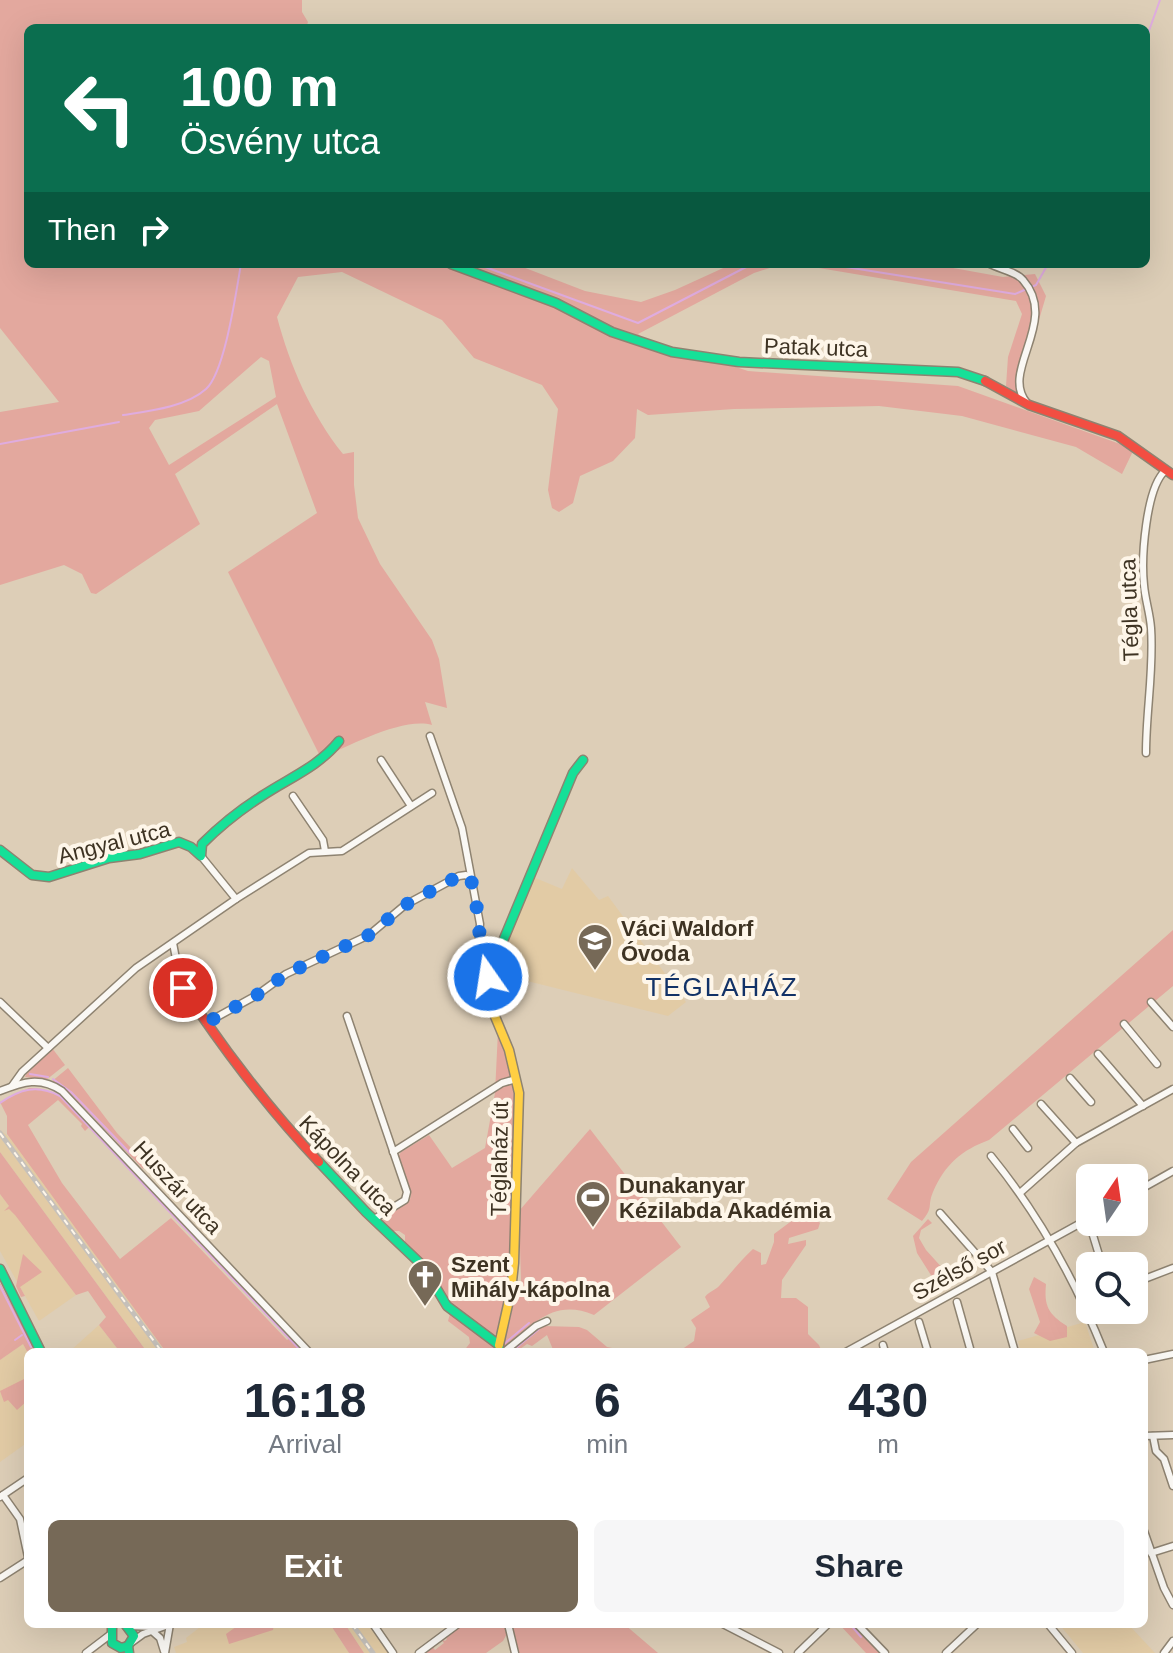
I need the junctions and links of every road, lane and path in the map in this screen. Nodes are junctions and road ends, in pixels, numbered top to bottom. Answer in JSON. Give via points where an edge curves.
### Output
{"nodes":[{"id":1,"x":462,"y":268,"type":"edge"},
{"id":2,"x":1000,"y":268,"type":"edge"},
{"id":3,"x":1029,"y":405,"type":"junction"},
{"id":4,"x":1169,"y":473,"type":"edge"},
{"id":5,"x":430,"y":736,"type":"dead end"},
{"id":6,"x":339,"y":741,"type":"dead end"},
{"id":7,"x":1146,"y":753,"type":"dead end"},
{"id":8,"x":381,"y":760,"type":"dead end"},
{"id":9,"x":583,"y":760,"type":"dead end"},
{"id":10,"x":432,"y":793,"type":"dead end"},
{"id":11,"x":293,"y":796,"type":"dead end"},
{"id":12,"x":411,"y":806,"type":"junction"},
{"id":13,"x":0,"y":850,"type":"edge"},
{"id":14,"x":325,"y":851,"type":"junction"},
{"id":15,"x":201,"y":856,"type":"junction"},
{"id":16,"x":471,"y":879,"type":"junction"},
{"id":17,"x":236,"y":899,"type":"junction"},
{"id":18,"x":173,"y":943,"type":"junction"},
{"id":19,"x":177,"y":964,"type":"dead end"},
{"id":20,"x":488,"y":977,"type":"junction"},
{"id":21,"x":183,"y":988,"type":"dead end"},
{"id":22,"x":0,"y":1002,"type":"edge"},
{"id":23,"x":1151,"y":1002,"type":"dead end"},
{"id":24,"x":347,"y":1016,"type":"dead end"},
{"id":25,"x":206,"y":1023,"type":"junction"},
{"id":26,"x":1124,"y":1024,"type":"dead end"},
{"id":27,"x":1173,"y":1027,"type":"edge"},
{"id":28,"x":48,"y":1048,"type":"junction"},
{"id":29,"x":1098,"y":1054,"type":"dead end"},
{"id":30,"x":1157,"y":1064,"type":"dead end"},
{"id":31,"x":1070,"y":1078,"type":"dead end"},
{"id":32,"x":516,"y":1079,"type":"junction"},
{"id":33,"x":1173,"y":1089,"type":"edge"},
{"id":34,"x":4,"y":1090,"type":"edge"},
{"id":35,"x":1091,"y":1102,"type":"dead end"},
{"id":36,"x":1041,"y":1104,"type":"dead end"},
{"id":37,"x":1143,"y":1106,"type":"junction"},
{"id":38,"x":1013,"y":1129,"type":"dead end"},
{"id":39,"x":1076,"y":1143,"type":"junction"},
{"id":40,"x":1028,"y":1148,"type":"dead end"},
{"id":41,"x":393,"y":1152,"type":"junction"},
{"id":42,"x":991,"y":1156,"type":"dead end"},
{"id":43,"x":1173,"y":1171,"type":"edge"},
{"id":44,"x":1148,"y":1185,"type":"edge"},
{"id":45,"x":1021,"y":1192,"type":"junction"},
{"id":46,"x":940,"y":1213,"type":"dead end"},
{"id":47,"x":374,"y":1219,"type":"junction"},
{"id":48,"x":1076,"y":1225,"type":"edge"},
{"id":49,"x":1051,"y":1239,"type":"junction"},
{"id":50,"x":1173,"y":1268,"type":"edge"},
{"id":51,"x":0,"y":1269,"type":"edge"},
{"id":52,"x":992,"y":1272,"type":"junction"},
{"id":53,"x":1148,"y":1278,"type":"edge"},
{"id":54,"x":1076,"y":1282,"type":"edge"},
{"id":55,"x":957,"y":1302,"type":"dead end"},
{"id":56,"x":547,"y":1321,"type":"dead end"},
{"id":57,"x":919,"y":1322,"type":"dead end"},
{"id":58,"x":1095,"y":1324,"type":"edge"},
{"id":59,"x":39,"y":1348,"type":"edge"},
{"id":60,"x":305,"y":1348,"type":"edge"},
{"id":61,"x":499,"y":1348,"type":"edge"},
{"id":62,"x":501,"y":1348,"type":"edge"},
{"id":63,"x":504,"y":1348,"type":"edge"},
{"id":64,"x":853,"y":1348,"type":"edge"},
{"id":65,"x":927,"y":1348,"type":"edge"},
{"id":66,"x":970,"y":1348,"type":"edge"},
{"id":67,"x":1014,"y":1348,"type":"edge"},
{"id":68,"x":1103,"y":1348,"type":"edge"},
{"id":69,"x":1173,"y":1354,"type":"edge"},
{"id":70,"x":1148,"y":1359,"type":"edge"},
{"id":71,"x":1173,"y":1435,"type":"edge"},
{"id":72,"x":1148,"y":1436,"type":"edge"},
{"id":73,"x":1153,"y":1436,"type":"junction"},
{"id":74,"x":24,"y":1481,"type":"edge"},
{"id":75,"x":1173,"y":1486,"type":"edge"},
{"id":76,"x":2,"y":1496,"type":"edge"},
{"id":77,"x":24,"y":1538,"type":"edge"},
{"id":78,"x":1148,"y":1544,"type":"edge"},
{"id":79,"x":1173,"y":1546,"type":"edge"},
{"id":80,"x":1151,"y":1553,"type":"junction"},
{"id":81,"x":24,"y":1561,"type":"edge"},
{"id":82,"x":0,"y":1578,"type":"edge"},
{"id":83,"x":1173,"y":1605,"type":"edge"},
{"id":84,"x":129,"y":1628,"type":"edge"},
{"id":85,"x":160,"y":1628,"type":"edge"},
{"id":86,"x":169,"y":1628,"type":"edge"},
{"id":87,"x":376,"y":1628,"type":"edge"},
{"id":88,"x":453,"y":1628,"type":"edge"},
{"id":89,"x":509,"y":1628,"type":"edge"},
{"id":90,"x":731,"y":1628,"type":"edge"},
{"id":91,"x":824,"y":1628,"type":"edge"},
{"id":92,"x":861,"y":1628,"type":"edge"},
{"id":93,"x":973,"y":1628,"type":"edge"},
{"id":94,"x":1051,"y":1628,"type":"edge"},
{"id":95,"x":112,"y":1629,"type":"edge"},
{"id":96,"x":152,"y":1631,"type":"junction"},
{"id":97,"x":1173,"y":1641,"type":"edge"},
{"id":98,"x":125,"y":1648,"type":"edge"},
{"id":99,"x":165,"y":1652,"type":"edge"},
{"id":100,"x":87,"y":1653,"type":"edge"},
{"id":101,"x":393,"y":1653,"type":"edge"},
{"id":102,"x":419,"y":1653,"type":"edge"},
{"id":103,"x":515,"y":1653,"type":"edge"},
{"id":104,"x":779,"y":1653,"type":"edge"},
{"id":105,"x":798,"y":1653,"type":"edge"},
{"id":106,"x":885,"y":1653,"type":"edge"},
{"id":107,"x":946,"y":1653,"type":"edge"},
{"id":108,"x":1072,"y":1653,"type":"edge"},
{"id":109,"x":1164,"y":1653,"type":"edge"}],
"edges":[{"from":1,"to":3,"type":"street","name":"Patak utca","via":[[672,352],[739,362],[958,372]]},
{"from":2,"to":3,"type":"street","via":[[1022,277],[1036,304],[1019,383]]},
{"from":3,"to":4,"type":"street","name":"Patak utca","via":[[1118,436]]},
{"from":4,"to":7,"type":"street","name":"Tégla utca","via":[[1157,478],[1143,564],[1151,628]]},
{"from":5,"to":16,"type":"street","via":[[462,828]]},
{"from":6,"to":15,"type":"street","name":"Angyal utca","via":[[318,762],[221,826],[202,844]]},
{"from":8,"to":12,"type":"street"},
{"from":9,"to":20,"type":"street"},
{"from":10,"to":12,"type":"street"},
{"from":11,"to":14,"type":"street"},
{"from":12,"to":14,"type":"street","via":[[342,851]]},
{"from":13,"to":15,"type":"street","name":"Angyal utca","via":[[32,875],[49,877],[179,842]]},
{"from":14,"to":17,"type":"street","via":[[309,853]]},
{"from":15,"to":17,"type":"street"},
{"from":16,"to":20,"type":"street","via":[[480,924],[478,950]]},
{"from":16,"to":25,"type":"street","via":[[459,876],[405,905],[369,935],[286,974]]},
{"from":17,"to":18,"type":"street"},
{"from":18,"to":19,"type":"street"},
{"from":18,"to":28,"type":"street","via":[[136,968]]},
{"from":20,"to":32,"type":"street","name":"Téglaház út","via":[[489,1002]]},
{"from":21,"to":25,"type":"street","name":"Kápolna utca"},
{"from":22,"to":28,"type":"street"},
{"from":23,"to":27,"type":"street"},
{"from":24,"to":41,"type":"street"},
{"from":25,"to":47,"type":"street","name":"Kápolna utca","via":[[271,1110]]},
{"from":26,"to":30,"type":"street"},
{"from":28,"to":34,"type":"street"},
{"from":29,"to":37,"type":"street"},
{"from":31,"to":35,"type":"street"},
{"from":32,"to":41,"type":"street"},
{"from":32,"to":62,"type":"street","name":"Téglaház út","via":[[514,1263]]},
{"from":33,"to":37,"type":"street"},
{"from":34,"to":60,"type":"street","name":"Huszár utca","via":[[35,1081],[62,1091]]},
{"from":36,"to":39,"type":"street"},
{"from":37,"to":39,"type":"street"},
{"from":38,"to":40,"type":"street"},
{"from":39,"to":45,"type":"street"},
{"from":41,"to":47,"type":"street","via":[[407,1195]]},
{"from":42,"to":45,"type":"street"},
{"from":43,"to":44,"type":"street"},
{"from":45,"to":49,"type":"street"},
{"from":46,"to":52,"type":"street"},
{"from":47,"to":61,"type":"street","name":"Kápolna utca","via":[[423,1266],[447,1306]]},
{"from":48,"to":49,"type":"street","name":"Szélső sor"},
{"from":49,"to":52,"type":"street","name":"Szélső sor"},
{"from":49,"to":54,"type":"street"},
{"from":50,"to":53,"type":"street"},
{"from":51,"to":59,"type":"street"},
{"from":52,"to":64,"type":"street","name":"Szélső sor"},
{"from":52,"to":67,"type":"street"},
{"from":55,"to":66,"type":"street"},
{"from":56,"to":63,"type":"street"},
{"from":57,"to":65,"type":"street"},
{"from":58,"to":68,"type":"street"},
{"from":69,"to":70,"type":"street"},
{"from":71,"to":73,"type":"street"},
{"from":72,"to":73,"type":"street"},
{"from":73,"to":75,"type":"street"},
{"from":74,"to":76,"type":"street"},
{"from":76,"to":77,"type":"street","via":[[20,1519]]},
{"from":78,"to":80,"type":"street"},
{"from":79,"to":80,"type":"street"},
{"from":80,"to":83,"type":"street"},
{"from":81,"to":82,"type":"street"},
{"from":84,"to":98,"type":"street","via":[[133,1632]]},
{"from":85,"to":96,"type":"street"},
{"from":86,"to":99,"type":"street"},
{"from":87,"to":101,"type":"street"},
{"from":88,"to":102,"type":"street"},
{"from":89,"to":103,"type":"street"},
{"from":90,"to":104,"type":"street"},
{"from":91,"to":105,"type":"street"},
{"from":92,"to":106,"type":"street"},
{"from":93,"to":107,"type":"street"},
{"from":94,"to":108,"type":"street"},
{"from":95,"to":98,"type":"street"},
{"from":95,"to":100,"type":"street"},
{"from":96,"to":98,"type":"street"},
{"from":96,"to":99,"type":"street"},
{"from":97,"to":109,"type":"street"},
{"from":98,"to":100,"type":"street"}]}
